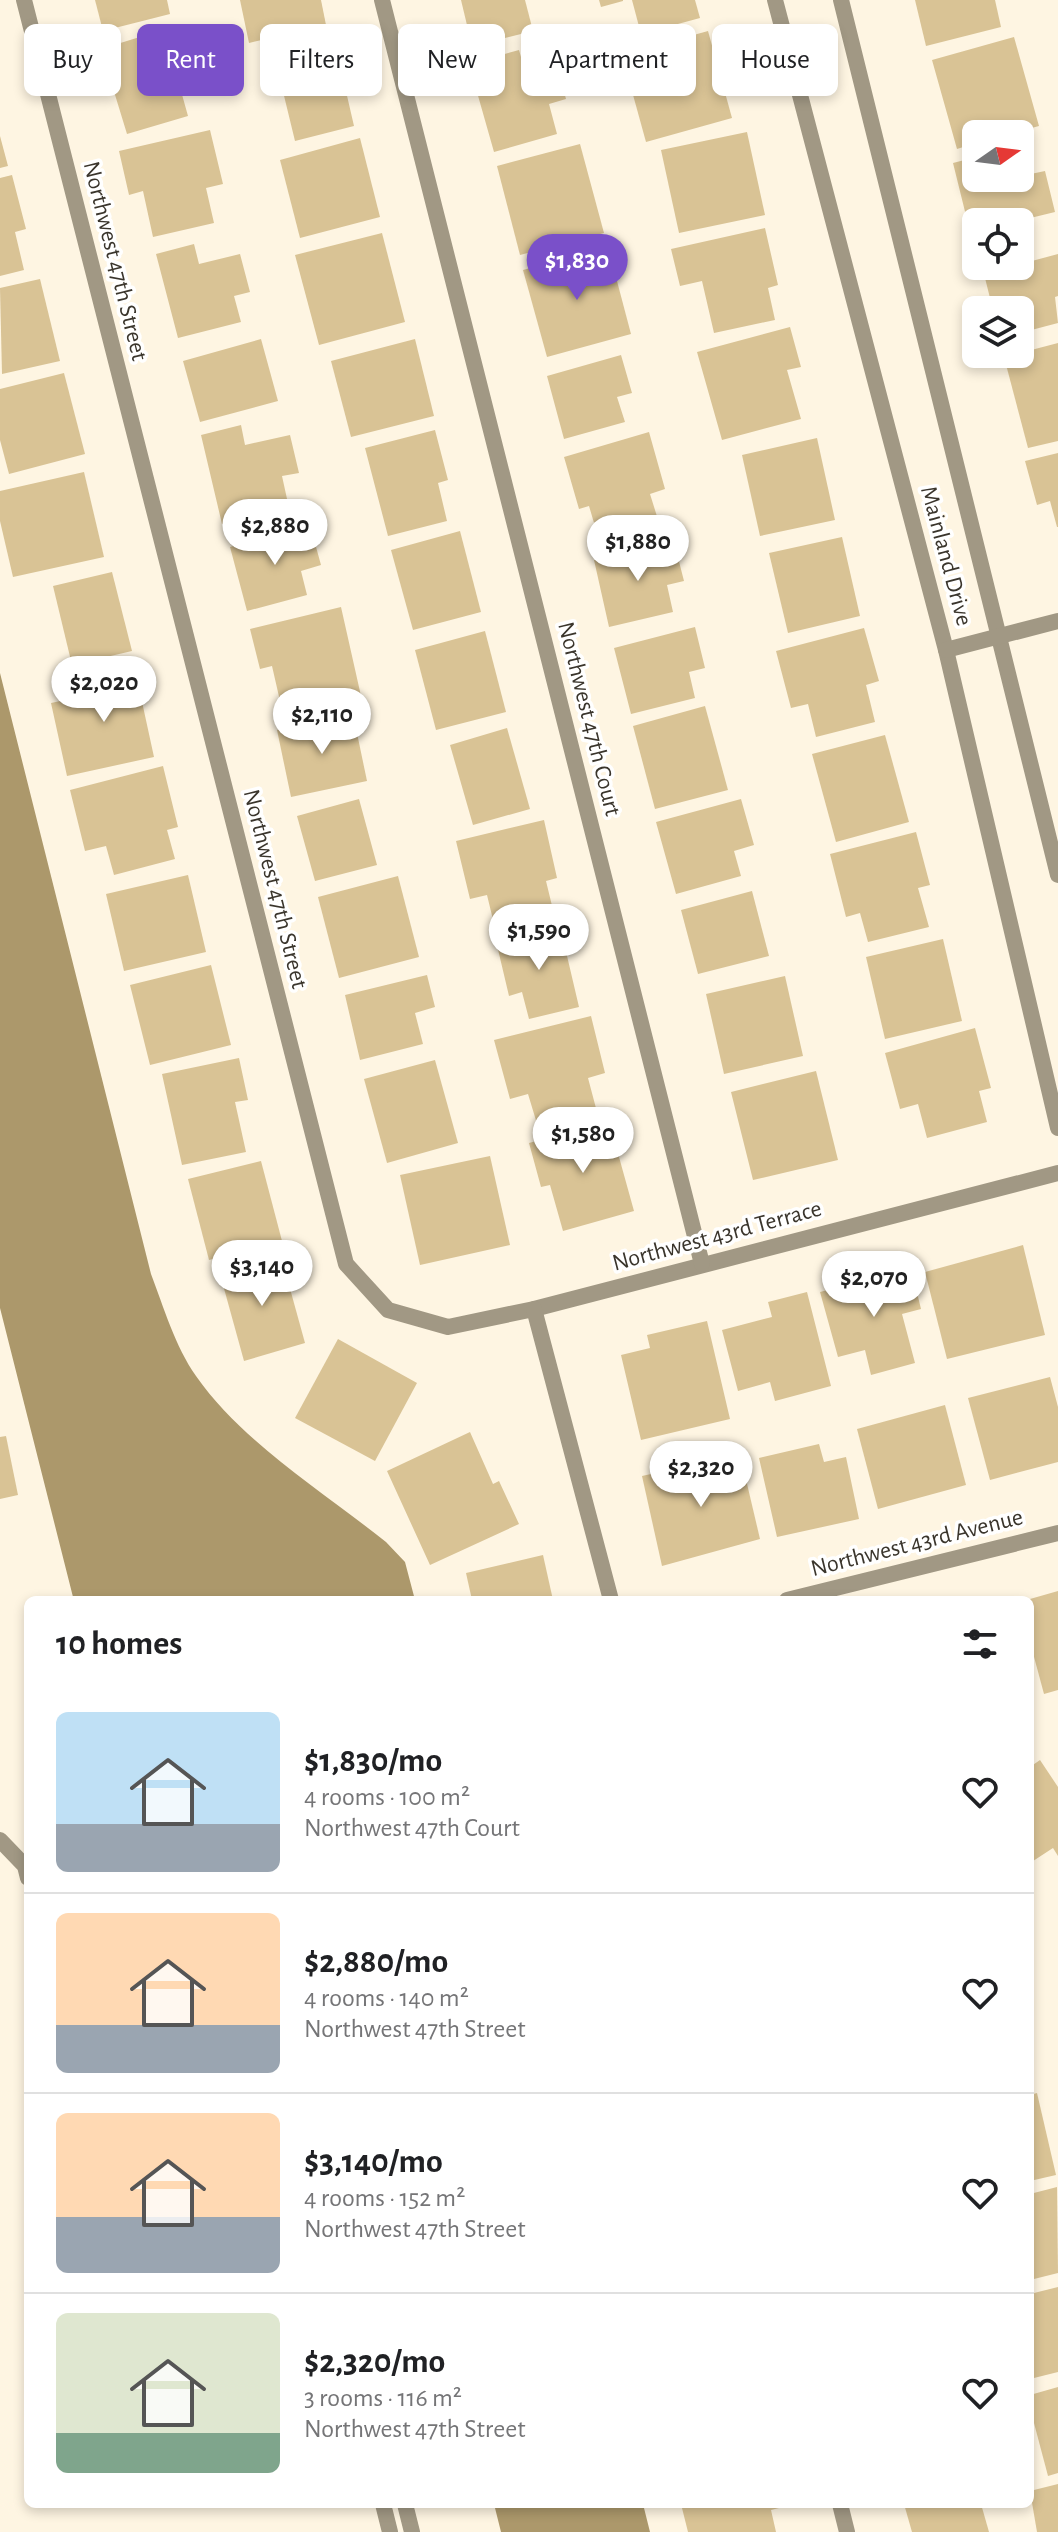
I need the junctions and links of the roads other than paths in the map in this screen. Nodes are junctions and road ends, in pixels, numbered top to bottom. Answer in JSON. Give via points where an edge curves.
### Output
{"nodes":[{"id":1,"x":24,"y":0,"type":"edge"},
{"id":2,"x":382,"y":0,"type":"edge"},
{"id":3,"x":775,"y":0,"type":"edge"},
{"id":4,"x":841,"y":0,"type":"edge"},
{"id":5,"x":1058,"y":621,"type":"edge"},
{"id":6,"x":1000,"y":636,"type":"junction"},
{"id":7,"x":946,"y":650,"type":"junction"},
{"id":8,"x":1058,"y":875,"type":"edge"},
{"id":9,"x":1058,"y":1128,"type":"edge"},
{"id":10,"x":1058,"y":1173,"type":"edge"},
{"id":11,"x":702,"y":1264,"type":"junction"},
{"id":12,"x":534,"y":1309,"type":"junction"},
{"id":13,"x":388,"y":1310,"type":"joint"},
{"id":14,"x":1058,"y":1533,"type":"edge"},
{"id":15,"x":610,"y":1596,"type":"edge"},
{"id":16,"x":803,"y":1596,"type":"edge"},
{"id":17,"x":0,"y":1840,"type":"edge"},
{"id":18,"x":24,"y":1867,"type":"edge"},
{"id":19,"x":384,"y":2508,"type":"edge"},
{"id":20,"x":406,"y":2508,"type":"edge"},
{"id":21,"x":841,"y":2508,"type":"edge"},
{"id":22,"x":390,"y":2532,"type":"edge"},
{"id":23,"x":412,"y":2532,"type":"edge"},
{"id":24,"x":847,"y":2532,"type":"edge"}],
"edges":[{"from":1,"to":13,"type":"street","name":"Northwest 47th Street","via":[[346,1264]]},
{"from":2,"to":11,"type":"street","name":"Northwest 47th Court"},
{"from":3,"to":7,"type":"street","name":"Mainland Drive"},
{"from":4,"to":6,"type":"street","name":"Mainland Drive"},
{"from":5,"to":6,"type":"street"},
{"from":6,"to":7,"type":"street"},
{"from":6,"to":8,"type":"street","name":"Mainland Drive"},
{"from":7,"to":9,"type":"street","name":"Mainland Drive"},
{"from":10,"to":11,"type":"street","name":"Northwest 43rd Terrace"},
{"from":11,"to":12,"type":"street","name":"Northwest 43rd Terrace"},
{"from":12,"to":13,"type":"street","name":"Northwest 43rd Terrace","via":[[448,1327]]},
{"from":12,"to":15,"type":"street"},
{"from":14,"to":16,"type":"street","name":"Northwest 43rd Avenue"},
{"from":17,"to":18,"type":"street"},
{"from":19,"to":22,"type":"street"},
{"from":20,"to":23,"type":"street"},
{"from":21,"to":24,"type":"street"}]}
